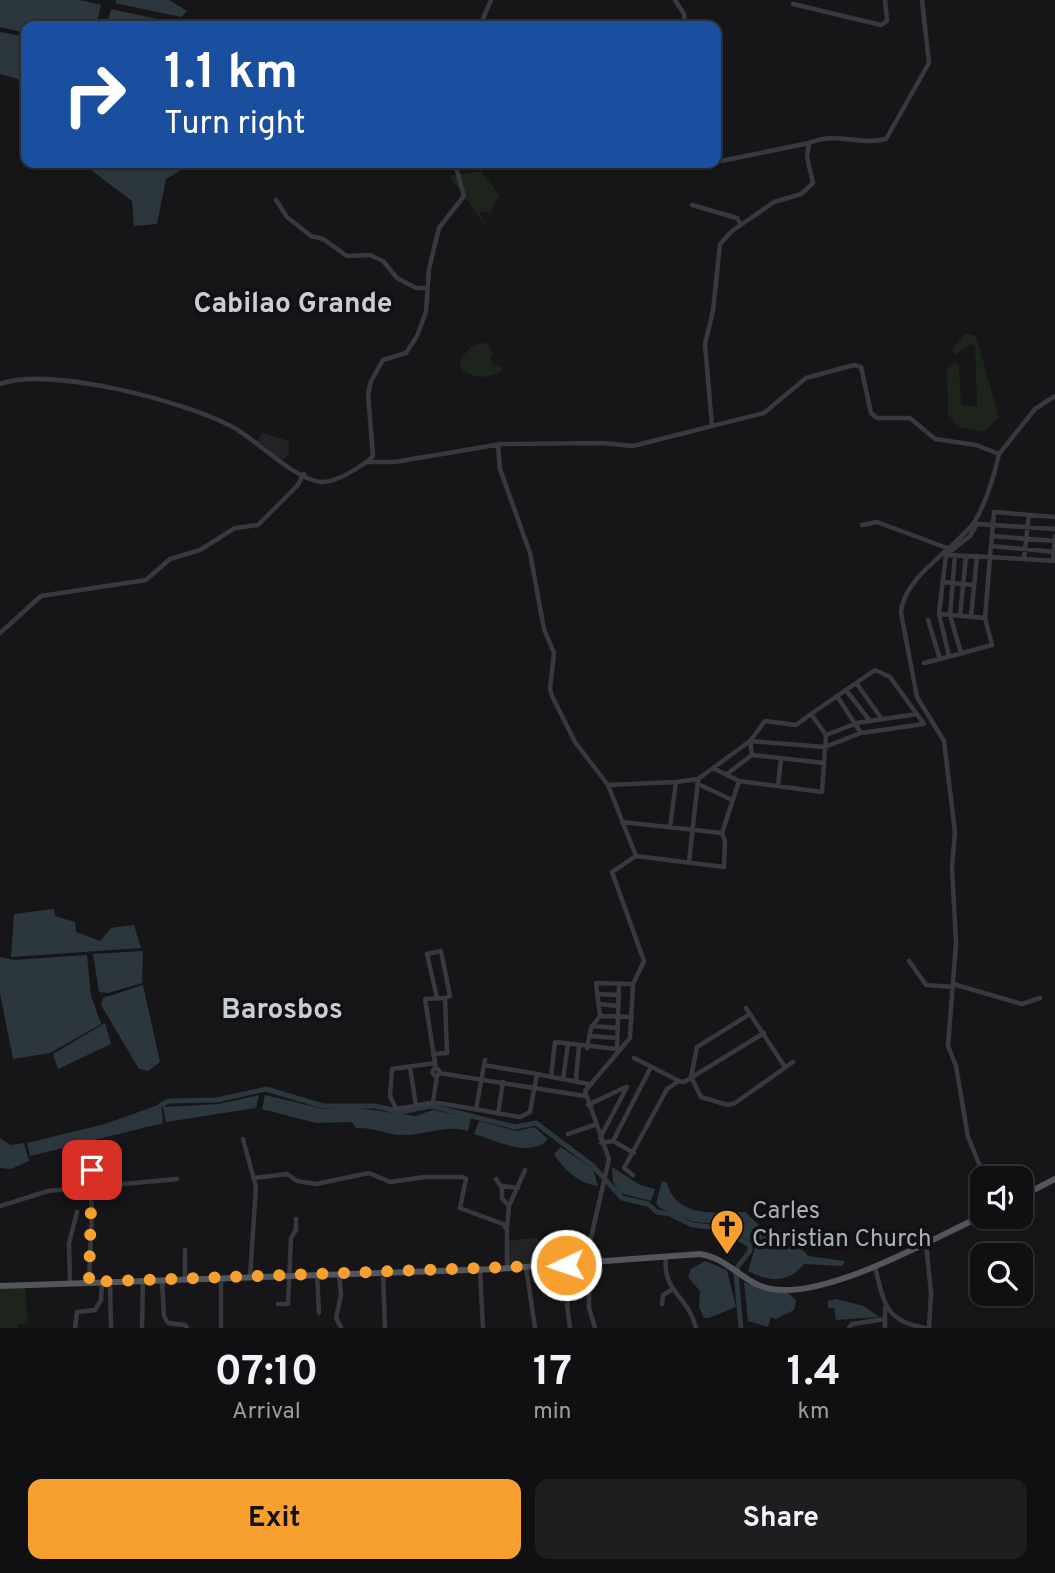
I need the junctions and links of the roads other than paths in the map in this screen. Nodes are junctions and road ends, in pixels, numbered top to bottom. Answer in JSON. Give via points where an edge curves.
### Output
{"nodes":[{"id":1,"x":491,"y":0,"type":"edge"},
{"id":2,"x":675,"y":0,"type":"edge"},
{"id":3,"x":885,"y":0,"type":"edge"},
{"id":4,"x":922,"y":0,"type":"edge"},
{"id":5,"x":793,"y":4,"type":"dead end"},
{"id":6,"x":482,"y":21,"type":"edge"},
{"id":7,"x":685,"y":21,"type":"edge"},
{"id":8,"x":809,"y":143,"type":"junction"},
{"id":9,"x":721,"y":161,"type":"edge"},
{"id":10,"x":456,"y":168,"type":"edge"},
{"id":11,"x":276,"y":200,"type":"dead end"},
{"id":12,"x":692,"y":205,"type":"dead end"},
{"id":13,"x":741,"y":225,"type":"junction"},
{"id":14,"x":427,"y":288,"type":"junction"},
{"id":15,"x":0,"y":384,"type":"edge"},
{"id":16,"x":1055,"y":396,"type":"edge"},
{"id":17,"x":712,"y":426,"type":"junction"},
{"id":18,"x":498,"y":445,"type":"junction"},
{"id":19,"x":374,"y":452,"type":"junction"},
{"id":20,"x":999,"y":454,"type":"junction"},
{"id":21,"x":367,"y":462,"type":"junction"},
{"id":22,"x":394,"y":462,"type":"junction"},
{"id":23,"x":304,"y":474,"type":"junction"},
{"id":24,"x":1028,"y":515,"type":"junction"},
{"id":25,"x":1055,"y":517,"type":"edge"},
{"id":26,"x":975,"y":523,"type":"junction"},
{"id":27,"x":862,"y":525,"type":"dead end"},
{"id":28,"x":993,"y":526,"type":"junction"},
{"id":29,"x":1027,"y":527,"type":"junction"},
{"id":30,"x":1055,"y":529,"type":"edge"},
{"id":31,"x":992,"y":536,"type":"junction"},
{"id":32,"x":1026,"y":539,"type":"junction"},
{"id":33,"x":1055,"y":539,"type":"edge"},
{"id":34,"x":991,"y":546,"type":"junction"},
{"id":35,"x":947,"y":548,"type":"junction"},
{"id":36,"x":1025,"y":549,"type":"junction"},
{"id":37,"x":1055,"y":552,"type":"edge"},
{"id":38,"x":946,"y":555,"type":"junction"},
{"id":39,"x":955,"y":555,"type":"junction"},
{"id":40,"x":977,"y":555,"type":"junction"},
{"id":41,"x":966,"y":556,"type":"junction"},
{"id":42,"x":990,"y":556,"type":"junction"},
{"id":43,"x":1024,"y":558,"type":"junction"},
{"id":44,"x":1054,"y":561,"type":"edge"},
{"id":45,"x":942,"y":583,"type":"junction"},
{"id":46,"x":953,"y":583,"type":"junction"},
{"id":47,"x":963,"y":584,"type":"junction"},
{"id":48,"x":974,"y":585,"type":"junction"},
{"id":49,"x":939,"y":614,"type":"junction"},
{"id":50,"x":950,"y":615,"type":"junction"},
{"id":51,"x":960,"y":616,"type":"junction"},
{"id":52,"x":971,"y":617,"type":"junction"},
{"id":53,"x":985,"y":618,"type":"junction"},
{"id":54,"x":928,"y":620,"type":"dead end"},
{"id":55,"x":0,"y":633,"type":"edge"},
{"id":56,"x":961,"y":653,"type":"junction"},
{"id":57,"x":949,"y":656,"type":"junction"},
{"id":58,"x":940,"y":659,"type":"junction"},
{"id":59,"x":924,"y":663,"type":"dead end"},
{"id":60,"x":856,"y":683,"type":"junction"},
{"id":61,"x":846,"y":690,"type":"junction"},
{"id":62,"x":837,"y":696,"type":"junction"},
{"id":63,"x":811,"y":714,"type":"junction"},
{"id":64,"x":916,"y":714,"type":"junction"},
{"id":65,"x":883,"y":719,"type":"junction"},
{"id":66,"x":870,"y":721,"type":"junction"},
{"id":67,"x":857,"y":723,"type":"junction"},
{"id":68,"x":932,"y":723,"type":"junction"},
{"id":69,"x":923,"y":724,"type":"junction"},
{"id":70,"x":861,"y":733,"type":"junction"},
{"id":71,"x":826,"y":735,"type":"junction"},
{"id":72,"x":750,"y":741,"type":"junction"},
{"id":73,"x":795,"y":747,"type":"junction"},
{"id":74,"x":825,"y":747,"type":"junction"},
{"id":75,"x":752,"y":755,"type":"junction"},
{"id":76,"x":782,"y":758,"type":"junction"},
{"id":77,"x":794,"y":760,"type":"junction"},
{"id":78,"x":824,"y":763,"type":"junction"},
{"id":79,"x":713,"y":768,"type":"junction"},
{"id":80,"x":727,"y":775,"type":"junction"},
{"id":81,"x":739,"y":781,"type":"junction"},
{"id":82,"x":676,"y":782,"type":"junction"},
{"id":83,"x":698,"y":782,"type":"junction"},
{"id":84,"x":608,"y":785,"type":"junction"},
{"id":85,"x":778,"y":786,"type":"junction"},
{"id":86,"x":732,"y":800,"type":"junction"},
{"id":87,"x":622,"y":822,"type":"junction"},
{"id":88,"x":670,"y":827,"type":"junction"},
{"id":89,"x":693,"y":830,"type":"junction"},
{"id":90,"x":722,"y":832,"type":"junction"},
{"id":91,"x":635,"y":856,"type":"junction"},
{"id":92,"x":689,"y":862,"type":"junction"},
{"id":93,"x":909,"y":961,"type":"dead end"},
{"id":94,"x":619,"y":984,"type":"junction"},
{"id":95,"x":633,"y":984,"type":"junction"},
{"id":96,"x":953,"y":985,"type":"junction"},
{"id":97,"x":598,"y":994,"type":"junction"},
{"id":98,"x":619,"y":995,"type":"junction"},
{"id":99,"x":437,"y":998,"type":"junction"},
{"id":100,"x":445,"y":998,"type":"junction"},
{"id":101,"x":1040,"y":998,"type":"dead end"},
{"id":102,"x":599,"y":1004,"type":"junction"},
{"id":103,"x":618,"y":1006,"type":"junction"},
{"id":104,"x":746,"y":1008,"type":"dead end"},
{"id":105,"x":750,"y":1014,"type":"junction"},
{"id":106,"x":600,"y":1016,"type":"junction"},
{"id":107,"x":618,"y":1017,"type":"junction"},
{"id":108,"x":632,"y":1017,"type":"junction"},
{"id":109,"x":592,"y":1027,"type":"junction"},
{"id":110,"x":618,"y":1028,"type":"junction"},
{"id":111,"x":764,"y":1033,"type":"junction"},
{"id":112,"x":589,"y":1036,"type":"junction"},
{"id":113,"x":617,"y":1038,"type":"junction"},
{"id":114,"x":568,"y":1044,"type":"junction"},
{"id":115,"x":579,"y":1046,"type":"junction"},
{"id":116,"x":587,"y":1048,"type":"junction"},
{"id":117,"x":433,"y":1054,"type":"junction"},
{"id":118,"x":634,"y":1058,"type":"dead end"},
{"id":119,"x":793,"y":1062,"type":"dead end"},
{"id":120,"x":410,"y":1067,"type":"junction"},
{"id":121,"x":651,"y":1067,"type":"junction"},
{"id":122,"x":785,"y":1067,"type":"junction"},
{"id":123,"x":437,"y":1070,"type":"junction"},
{"id":124,"x":537,"y":1074,"type":"junction"},
{"id":125,"x":551,"y":1077,"type":"junction"},
{"id":126,"x":691,"y":1077,"type":"junction"},
{"id":127,"x":481,"y":1078,"type":"junction"},
{"id":128,"x":564,"y":1079,"type":"junction"},
{"id":129,"x":576,"y":1079,"type":"dead end"},
{"id":130,"x":679,"y":1081,"type":"junction"},
{"id":131,"x":503,"y":1082,"type":"junction"},
{"id":132,"x":588,"y":1084,"type":"junction"},
{"id":133,"x":535,"y":1087,"type":"junction"},
{"id":134,"x":627,"y":1087,"type":"junction"},
{"id":135,"x":638,"y":1093,"type":"junction"},
{"id":136,"x":585,"y":1096,"type":"junction"},
{"id":137,"x":433,"y":1102,"type":"junction"},
{"id":138,"x":588,"y":1105,"type":"junction"},
{"id":139,"x":416,"y":1106,"type":"junction"},
{"id":140,"x":476,"y":1109,"type":"junction"},
{"id":141,"x":498,"y":1114,"type":"junction"},
{"id":142,"x":594,"y":1125,"type":"junction"},
{"id":143,"x":568,"y":1135,"type":"dead end"},
{"id":144,"x":243,"y":1139,"type":"dead end"},
{"id":145,"x":601,"y":1141,"type":"junction"},
{"id":146,"x":613,"y":1141,"type":"junction"},
{"id":147,"x":90,"y":1145,"type":"dead end"},
{"id":148,"x":634,"y":1153,"type":"junction"},
{"id":149,"x":980,"y":1166,"type":"edge"},
{"id":150,"x":525,"y":1170,"type":"dead end"},
{"id":151,"x":634,"y":1175,"type":"dead end"},
{"id":152,"x":254,"y":1178,"type":"junction"},
{"id":153,"x":177,"y":1179,"type":"dead end"},
{"id":154,"x":496,"y":1179,"type":"dead end"},
{"id":155,"x":1055,"y":1179,"type":"edge"},
{"id":156,"x":91,"y":1185,"type":"junction"},
{"id":157,"x":500,"y":1185,"type":"junction"},
{"id":158,"x":518,"y":1188,"type":"junction"},
{"id":159,"x":1033,"y":1190,"type":"edge"},
{"id":160,"x":0,"y":1206,"type":"edge"},
{"id":161,"x":509,"y":1206,"type":"junction"},
{"id":162,"x":77,"y":1212,"type":"dead end"},
{"id":163,"x":296,"y":1219,"type":"dead end"},
{"id":164,"x":970,"y":1221,"type":"edge"},
{"id":165,"x":507,"y":1230,"type":"junction"},
{"id":166,"x":926,"y":1241,"type":"junction"},
{"id":167,"x":185,"y":1250,"type":"dead end"},
{"id":168,"x":666,"y":1257,"type":"junction"},
{"id":169,"x":584,"y":1264,"type":"junction"},
{"id":170,"x":566,"y":1265,"type":"junction"},
{"id":171,"x":875,"y":1266,"type":"junction"},
{"id":172,"x":526,"y":1267,"type":"junction"},
{"id":173,"x":507,"y":1268,"type":"junction"},
{"id":174,"x":480,"y":1269,"type":"junction"},
{"id":175,"x":383,"y":1273,"type":"junction"},
{"id":176,"x":339,"y":1274,"type":"junction"},
{"id":177,"x":317,"y":1275,"type":"junction"},
{"id":178,"x":288,"y":1276,"type":"junction"},
{"id":179,"x":250,"y":1277,"type":"junction"},
{"id":180,"x":221,"y":1278,"type":"junction"},
{"id":181,"x":186,"y":1279,"type":"junction"},
{"id":182,"x":142,"y":1280,"type":"junction"},
{"id":183,"x":162,"y":1280,"type":"junction"},
{"id":184,"x":106,"y":1281,"type":"junction"},
{"id":185,"x":70,"y":1282,"type":"junction"},
{"id":186,"x":89,"y":1282,"type":"junction"},
{"id":187,"x":0,"y":1286,"type":"edge"},
{"id":188,"x":671,"y":1290,"type":"junction"},
{"id":189,"x":570,"y":1292,"type":"junction"},
{"id":190,"x":278,"y":1304,"type":"dead end"},
{"id":191,"x":662,"y":1304,"type":"dead end"},
{"id":192,"x":885,"y":1308,"type":"junction"},
{"id":193,"x":319,"y":1312,"type":"dead end"},
{"id":194,"x":885,"y":1319,"type":"junction"},
{"id":195,"x":341,"y":1327,"type":"edge"},
{"id":196,"x":695,"y":1327,"type":"edge"},
{"id":197,"x":75,"y":1328,"type":"edge"},
{"id":198,"x":111,"y":1328,"type":"edge"},
{"id":199,"x":142,"y":1328,"type":"edge"},
{"id":200,"x":187,"y":1328,"type":"edge"},
{"id":201,"x":221,"y":1328,"type":"edge"},
{"id":202,"x":385,"y":1328,"type":"edge"},
{"id":203,"x":484,"y":1328,"type":"edge"},
{"id":204,"x":535,"y":1328,"type":"edge"},
{"id":205,"x":570,"y":1328,"type":"edge"},
{"id":206,"x":595,"y":1328,"type":"edge"},
{"id":207,"x":849,"y":1328,"type":"edge"},
{"id":208,"x":885,"y":1328,"type":"edge"},
{"id":209,"x":928,"y":1328,"type":"edge"}],
"edges":[{"from":1,"to":6,"type":"street"},
{"from":2,"to":7,"type":"street"},
{"from":3,"to":5,"type":"street","via":[[887,21],[881,25]]},
{"from":4,"to":8,"type":"street","via":[[929,63],[886,139],[863,143],[834,137]]},
{"from":8,"to":9,"type":"street"},
{"from":8,"to":13,"type":"street","via":[[813,183],[809,188],[774,202]]},
{"from":10,"to":14,"type":"street","via":[[464,196],[439,228]]},
{"from":11,"to":14,"type":"street","via":[[285,215],[311,236],[347,256],[370,255],[383,261],[397,278],[415,288]]},
{"from":12,"to":13,"type":"street","via":[[737,218]]},
{"from":13,"to":17,"type":"street","via":[[720,244],[705,344]]},
{"from":14,"to":19,"type":"street","via":[[426,313],[411,346],[406,353],[383,360],[371,381],[369,418]]},
{"from":15,"to":23,"type":"street","via":[[22,377],[141,393],[233,427]]},
{"from":16,"to":20,"type":"street","via":[[1035,409]]},
{"from":17,"to":18,"type":"street","via":[[633,446]]},
{"from":17,"to":20,"type":"street","via":[[770,411],[806,379],[858,365],[871,413],[877,418],[910,418],[935,439],[976,445]]},
{"from":18,"to":22,"type":"street"},
{"from":18,"to":84,"type":"street","via":[[500,469],[530,553],[544,629],[554,653],[550,689],[575,742]]},
{"from":19,"to":21,"type":"street"},
{"from":19,"to":22,"type":"street"},
{"from":20,"to":26,"type":"street"},
{"from":21,"to":22,"type":"street"},
{"from":21,"to":23,"type":"street","via":[[326,482]]},
{"from":23,"to":55,"type":"street","via":[[258,525],[236,528],[200,550],[175,557],[146,580],[41,596]]},
{"from":24,"to":25,"type":"street"},
{"from":24,"to":28,"type":"street","via":[[994,512]]},
{"from":24,"to":29,"type":"street"},
{"from":26,"to":28,"type":"street"},
{"from":26,"to":35,"type":"street"},
{"from":26,"to":38,"type":"street","via":[[970,536]]},
{"from":27,"to":35,"type":"street","via":[[877,522]]},
{"from":28,"to":29,"type":"street"},
{"from":28,"to":31,"type":"street"},
{"from":29,"to":30,"type":"street"},
{"from":29,"to":32,"type":"street"},
{"from":31,"to":32,"type":"street"},
{"from":31,"to":34,"type":"street"},
{"from":32,"to":33,"type":"street"},
{"from":32,"to":36,"type":"street"},
{"from":33,"to":37,"type":"street"},
{"from":34,"to":36,"type":"street"},
{"from":34,"to":42,"type":"street"},
{"from":35,"to":68,"type":"street","via":[[912,587],[901,608],[917,697]]},
{"from":36,"to":37,"type":"street"},
{"from":36,"to":43,"type":"street"},
{"from":37,"to":44,"type":"street"},
{"from":38,"to":39,"type":"street"},
{"from":38,"to":45,"type":"street"},
{"from":39,"to":41,"type":"street"},
{"from":39,"to":46,"type":"street"},
{"from":40,"to":41,"type":"street"},
{"from":40,"to":42,"type":"street"},
{"from":40,"to":48,"type":"street"},
{"from":41,"to":47,"type":"street"},
{"from":42,"to":43,"type":"street"},
{"from":42,"to":53,"type":"street"},
{"from":43,"to":44,"type":"street"},
{"from":45,"to":46,"type":"street"},
{"from":45,"to":49,"type":"street"},
{"from":46,"to":47,"type":"street"},
{"from":46,"to":50,"type":"street"},
{"from":47,"to":48,"type":"street"},
{"from":47,"to":51,"type":"street"},
{"from":48,"to":52,"type":"street"},
{"from":49,"to":50,"type":"street"},
{"from":49,"to":57,"type":"street"},
{"from":50,"to":51,"type":"street"},
{"from":50,"to":56,"type":"street"},
{"from":51,"to":52,"type":"street"},
{"from":52,"to":53,"type":"street"},
{"from":53,"to":56,"type":"street","via":[[992,645]]},
{"from":54,"to":58,"type":"street"},
{"from":56,"to":57,"type":"street"},
{"from":57,"to":58,"type":"street"},
{"from":58,"to":59,"type":"street"},
{"from":60,"to":61,"type":"street"},
{"from":60,"to":64,"type":"street","via":[[875,670],[890,677]]},
{"from":60,"to":65,"type":"street"},
{"from":61,"to":62,"type":"street"},
{"from":61,"to":66,"type":"street"},
{"from":62,"to":63,"type":"street"},
{"from":62,"to":67,"type":"street"},
{"from":63,"to":71,"type":"street"},
{"from":63,"to":72,"type":"street","via":[[796,725],[765,721]]},
{"from":64,"to":65,"type":"street"},
{"from":64,"to":69,"type":"street"},
{"from":65,"to":66,"type":"street"},
{"from":66,"to":67,"type":"street"},
{"from":67,"to":70,"type":"street"},
{"from":67,"to":71,"type":"street"},
{"from":68,"to":69,"type":"street"},
{"from":68,"to":96,"type":"street","via":[[944,741],[955,832]]},
{"from":69,"to":70,"type":"street"},
{"from":70,"to":74,"type":"street"},
{"from":71,"to":74,"type":"street"},
{"from":72,"to":73,"type":"street"},
{"from":72,"to":75,"type":"street"},
{"from":72,"to":79,"type":"street"},
{"from":73,"to":74,"type":"street"},
{"from":73,"to":77,"type":"street"},
{"from":74,"to":78,"type":"street"},
{"from":75,"to":76,"type":"street"},
{"from":75,"to":80,"type":"street"},
{"from":76,"to":77,"type":"street"},
{"from":76,"to":85,"type":"street"},
{"from":77,"to":78,"type":"street"},
{"from":78,"to":85,"type":"street","via":[[822,792]]},
{"from":79,"to":80,"type":"street"},
{"from":79,"to":83,"type":"street"},
{"from":80,"to":81,"type":"street"},
{"from":81,"to":85,"type":"street"},
{"from":81,"to":86,"type":"street"},
{"from":82,"to":83,"type":"street"},
{"from":82,"to":84,"type":"street"},
{"from":82,"to":88,"type":"street"},
{"from":83,"to":86,"type":"street"},
{"from":83,"to":89,"type":"street"},
{"from":84,"to":87,"type":"street"},
{"from":86,"to":90,"type":"street"},
{"from":87,"to":88,"type":"street"},
{"from":87,"to":91,"type":"street"},
{"from":88,"to":89,"type":"street"},
{"from":89,"to":90,"type":"street"},
{"from":89,"to":92,"type":"street"},
{"from":90,"to":92,"type":"street","via":[[724,867]]},
{"from":91,"to":92,"type":"street"},
{"from":91,"to":95,"type":"street","via":[[612,872],[643,951],[644,961]]},
{"from":93,"to":96,"type":"street","via":[[926,985]]},
{"from":94,"to":95,"type":"street"},
{"from":94,"to":97,"type":"street","via":[[596,983]]},
{"from":94,"to":98,"type":"street"},
{"from":95,"to":108,"type":"street"},
{"from":96,"to":101,"type":"street","via":[[1022,1004]]},
{"from":96,"to":149,"type":"street","via":[[948,1046],[956,1066],[968,1137]]},
{"from":97,"to":98,"type":"street"},
{"from":97,"to":102,"type":"street"},
{"from":98,"to":103,"type":"street"},
{"from":99,"to":100,"type":"street"},
{"from":99,"to":100,"type":"street","via":[[427,954],[441,951],[450,996]]},
{"from":99,"to":117,"type":"street","via":[[425,999]]},
{"from":100,"to":117,"type":"street","via":[[447,1053]]},
{"from":102,"to":103,"type":"street"},
{"from":102,"to":106,"type":"street"},
{"from":103,"to":107,"type":"street"},
{"from":104,"to":105,"type":"street"},
{"from":105,"to":111,"type":"street"},
{"from":105,"to":126,"type":"street","via":[[697,1046]]},
{"from":106,"to":107,"type":"street"},
{"from":106,"to":109,"type":"street"},
{"from":107,"to":108,"type":"street"},
{"from":107,"to":110,"type":"street"},
{"from":108,"to":132,"type":"street","via":[[631,1038]]},
{"from":109,"to":110,"type":"street"},
{"from":109,"to":112,"type":"street"},
{"from":110,"to":113,"type":"street"},
{"from":111,"to":122,"type":"street"},
{"from":111,"to":126,"type":"street"},
{"from":112,"to":113,"type":"street"},
{"from":112,"to":116,"type":"street"},
{"from":113,"to":116,"type":"street","via":[[617,1049]]},
{"from":114,"to":115,"type":"street"},
{"from":114,"to":125,"type":"street","via":[[555,1042]]},
{"from":114,"to":128,"type":"street"},
{"from":115,"to":116,"type":"street"},
{"from":115,"to":129,"type":"street"},
{"from":117,"to":123,"type":"street"},
{"from":118,"to":121,"type":"street"},
{"from":119,"to":122,"type":"street"},
{"from":120,"to":123,"type":"street"},
{"from":120,"to":139,"type":"street"},
{"from":120,"to":139,"type":"street","via":[[392,1069],[390,1096],[396,1109]]},
{"from":121,"to":130,"type":"street"},
{"from":121,"to":135,"type":"street"},
{"from":122,"to":126,"type":"street","via":[[728,1105],[701,1097]]},
{"from":123,"to":127,"type":"street"},
{"from":123,"to":137,"type":"street"},
{"from":124,"to":125,"type":"street"},
{"from":124,"to":127,"type":"street","via":[[484,1063]]},
{"from":124,"to":133,"type":"street"},
{"from":125,"to":128,"type":"street"},
{"from":126,"to":130,"type":"street"},
{"from":127,"to":131,"type":"street"},
{"from":127,"to":140,"type":"street"},
{"from":128,"to":132,"type":"street"},
{"from":130,"to":148,"type":"street","via":[[667,1089]]},
{"from":131,"to":133,"type":"street"},
{"from":131,"to":141,"type":"street"},
{"from":132,"to":136,"type":"street"},
{"from":133,"to":136,"type":"street"},
{"from":133,"to":141,"type":"street","via":[[530,1112],[520,1117]]},
{"from":134,"to":135,"type":"street"},
{"from":134,"to":138,"type":"street"},
{"from":134,"to":145,"type":"street"},
{"from":135,"to":146,"type":"street"},
{"from":136,"to":138,"type":"street"},
{"from":137,"to":139,"type":"street"},
{"from":137,"to":140,"type":"street"},
{"from":138,"to":142,"type":"street"},
{"from":140,"to":141,"type":"street"},
{"from":142,"to":143,"type":"street"},
{"from":142,"to":145,"type":"street"},
{"from":144,"to":152,"type":"street"},
{"from":145,"to":146,"type":"street"},
{"from":145,"to":169,"type":"street","via":[[609,1159]]},
{"from":146,"to":148,"type":"street"},
{"from":147,"to":156,"type":"street"},
{"from":148,"to":151,"type":"street","via":[[624,1168]]},
{"from":150,"to":158,"type":"street"},
{"from":152,"to":165,"type":"street","via":[[287,1174],[316,1184],[369,1173],[390,1182],[462,1177],[466,1179],[460,1208],[503,1224]]},
{"from":152,"to":179,"type":"street"},
{"from":153,"to":156,"type":"street"},
{"from":154,"to":157,"type":"street"},
{"from":155,"to":159,"type":"main road"},
{"from":156,"to":160,"type":"street","via":[[48,1191]]},
{"from":156,"to":186,"type":"street"},
{"from":157,"to":158,"type":"street"},
{"from":157,"to":161,"type":"street"},
{"from":158,"to":161,"type":"street"},
{"from":161,"to":165,"type":"street"},
{"from":162,"to":185,"type":"street","via":[[69,1243]]},
{"from":163,"to":178,"type":"street"},
{"from":164,"to":166,"type":"main road"},
{"from":165,"to":173,"type":"street"},
{"from":166,"to":171,"type":"main road"},
{"from":166,"to":209,"type":"street","via":[[931,1293]]},
{"from":167,"to":181,"type":"street"},
{"from":168,"to":169,"type":"main road"},
{"from":168,"to":171,"type":"main road","via":[[711,1256],[762,1287],[787,1290],[828,1283]]},
{"from":168,"to":188,"type":"street","via":[[664,1270]]},
{"from":169,"to":170,"type":"main road"},
{"from":169,"to":189,"type":"street","via":[[579,1292]]},
{"from":169,"to":206,"type":"street"},
{"from":170,"to":172,"type":"main road"},
{"from":170,"to":189,"type":"street"},
{"from":171,"to":192,"type":"street"},
{"from":172,"to":173,"type":"main road"},
{"from":172,"to":204,"type":"street"},
{"from":173,"to":174,"type":"main road"},
{"from":174,"to":175,"type":"main road"},
{"from":174,"to":203,"type":"street"},
{"from":175,"to":176,"type":"main road"},
{"from":175,"to":202,"type":"street"},
{"from":176,"to":177,"type":"main road"},
{"from":176,"to":195,"type":"street","via":[[336,1318]]},
{"from":177,"to":178,"type":"main road"},
{"from":177,"to":193,"type":"street"},
{"from":178,"to":179,"type":"main road"},
{"from":178,"to":190,"type":"street","via":[[288,1304]]},
{"from":179,"to":180,"type":"main road"},
{"from":180,"to":181,"type":"main road"},
{"from":180,"to":201,"type":"street"},
{"from":181,"to":183,"type":"main road"},
{"from":182,"to":183,"type":"main road"},
{"from":182,"to":184,"type":"main road"},
{"from":182,"to":199,"type":"street"},
{"from":183,"to":200,"type":"street","via":[[164,1316],[168,1323]]},
{"from":184,"to":186,"type":"main road"},
{"from":184,"to":197,"type":"street","via":[[98,1306],[78,1312]]},
{"from":184,"to":198,"type":"street"},
{"from":185,"to":186,"type":"main road"},
{"from":185,"to":187,"type":"main road"},
{"from":188,"to":191,"type":"street"},
{"from":188,"to":196,"type":"street","via":[[690,1308]]},
{"from":189,"to":205,"type":"street"},
{"from":192,"to":194,"type":"street"},
{"from":192,"to":209,"type":"street","via":[[905,1325]]},
{"from":194,"to":207,"type":"street"},
{"from":194,"to":208,"type":"street"}]}
